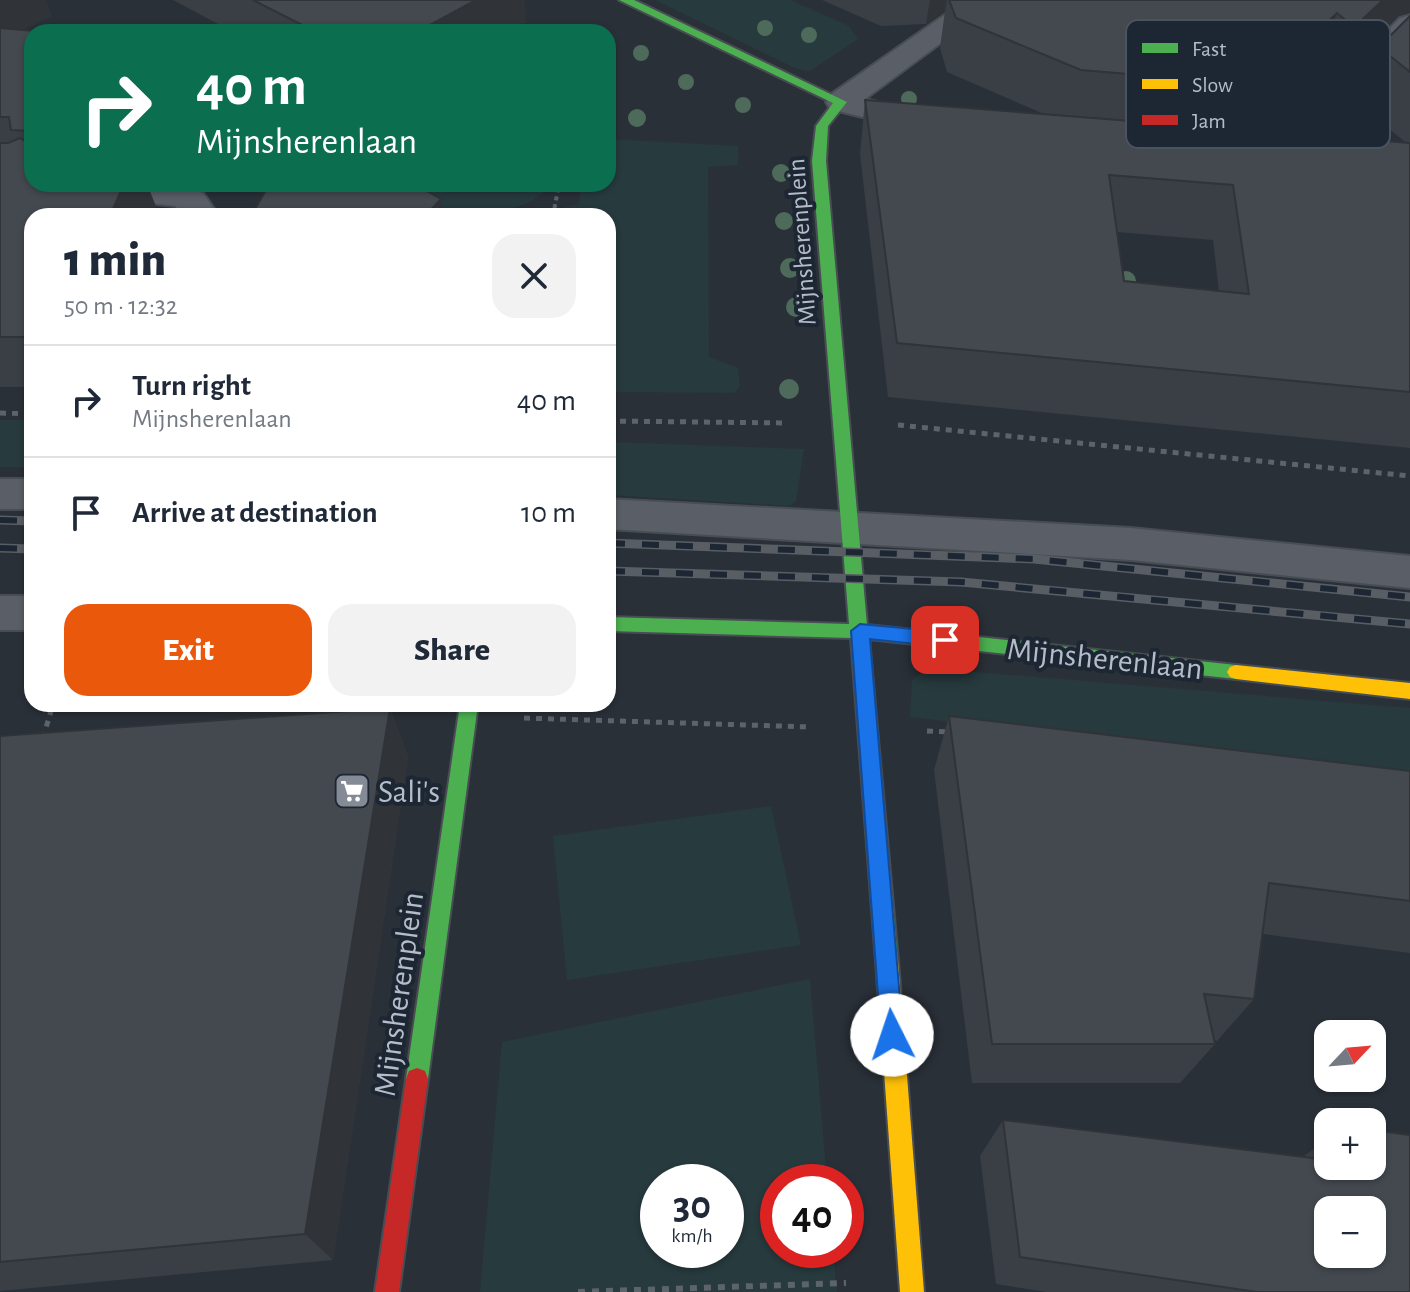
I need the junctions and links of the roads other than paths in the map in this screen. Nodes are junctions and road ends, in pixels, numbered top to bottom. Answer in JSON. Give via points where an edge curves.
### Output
{"nodes":[{"id":1,"x":625,"y":0,"type":"edge"},
{"id":2,"x":985,"y":0,"type":"edge"},
{"id":3,"x":1410,"y":24,"type":"edge"},
{"id":4,"x":1390,"y":42,"type":"edge"},
{"id":5,"x":841,"y":102,"type":"junction"},
{"id":6,"x":952,"y":127,"type":"edge"},
{"id":7,"x":1272,"y":148,"type":"edge"},
{"id":8,"x":1323,"y":160,"type":"edge"},
{"id":9,"x":108,"y":192,"type":"edge"},
{"id":10,"x":191,"y":206,"type":"edge"},
{"id":11,"x":0,"y":494,"type":"edge"},
{"id":12,"x":24,"y":494,"type":"edge"},
{"id":13,"x":616,"y":514,"type":"edge"},
{"id":14,"x":851,"y":527,"type":"junction"},
{"id":15,"x":1410,"y":572,"type":"edge"},
{"id":16,"x":0,"y":613,"type":"edge"},
{"id":17,"x":24,"y":613,"type":"edge"},
{"id":18,"x":616,"y":624,"type":"edge"},
{"id":19,"x":860,"y":631,"type":"junction"},
{"id":20,"x":1410,"y":691,"type":"edge"},
{"id":21,"x":468,"y":712,"type":"edge"},
{"id":22,"x":912,"y":1286,"type":"edge"},
{"id":23,"x":387,"y":1292,"type":"edge"}],
"edges":[{"from":1,"to":5,"type":"street"},
{"from":2,"to":5,"type":"street"},
{"from":3,"to":4,"type":"street"},
{"from":5,"to":6,"type":"street"},
{"from":5,"to":14,"type":"street","name":"Mijnsherenplein","via":[[819,136]]},
{"from":7,"to":8,"type":"street","via":[[1264,155]]},
{"from":9,"to":10,"type":"street"},
{"from":11,"to":12,"type":"street"},
{"from":13,"to":14,"type":"street"},
{"from":14,"to":15,"type":"street","via":[[1131,544]]},
{"from":14,"to":19,"type":"street","name":"Mijnsherenplein"},
{"from":16,"to":17,"type":"street"},
{"from":18,"to":19,"type":"street","name":"Mijnsherenlaan"},
{"from":19,"to":20,"type":"street","name":"Mijnsherenlaan"},
{"from":19,"to":22,"type":"street"},
{"from":21,"to":23,"type":"street","name":"Mijnsherenplein"}]}
